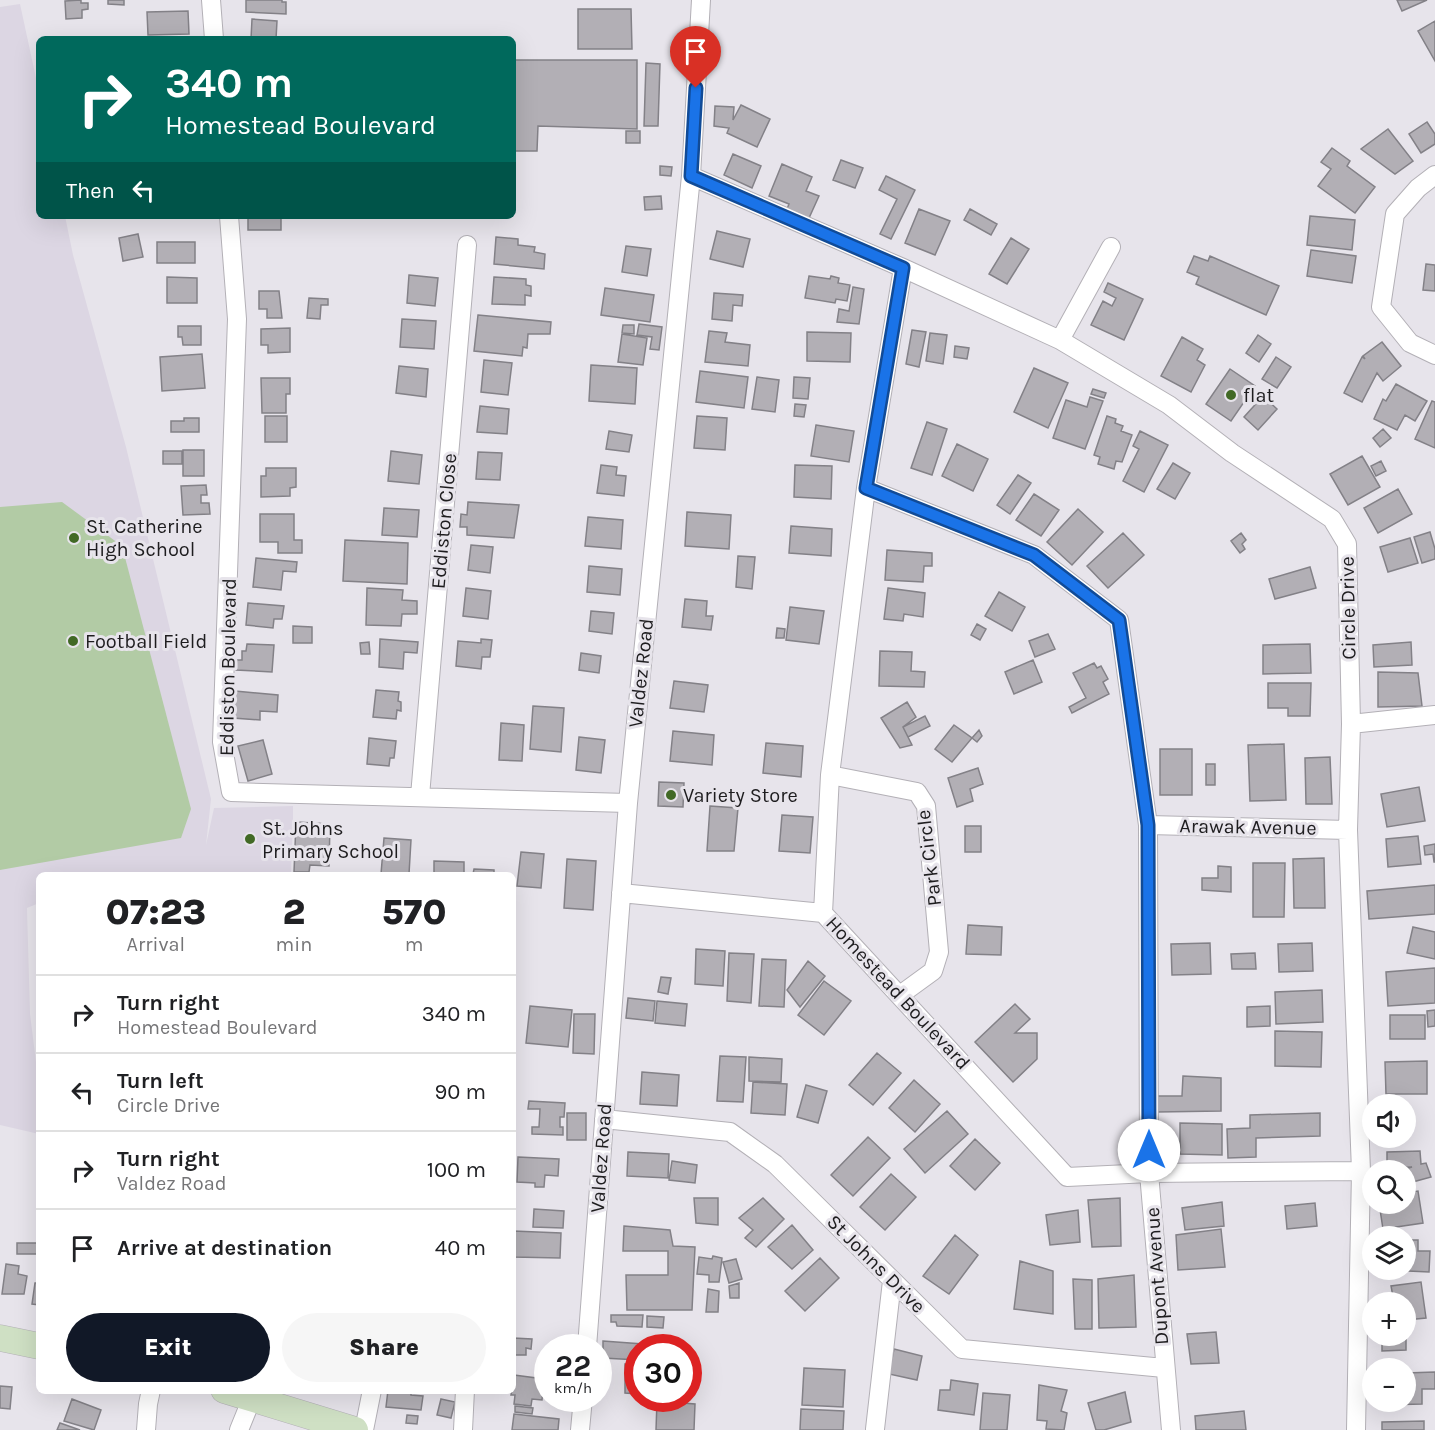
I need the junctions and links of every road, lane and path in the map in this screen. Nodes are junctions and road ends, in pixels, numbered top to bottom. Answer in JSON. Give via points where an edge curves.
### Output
{"nodes":[{"id":1,"x":211,"y":0,"type":"edge"},
{"id":2,"x":701,"y":0,"type":"edge"},
{"id":3,"x":214,"y":36,"type":"edge"},
{"id":4,"x":1435,"y":175,"type":"edge"},
{"id":5,"x":691,"y":176,"type":"junction"},
{"id":6,"x":229,"y":219,"type":"edge"},
{"id":7,"x":467,"y":245,"type":"dead end"},
{"id":8,"x":1111,"y":247,"type":"dead end"},
{"id":9,"x":903,"y":268,"type":"junction"},
{"id":10,"x":1060,"y":340,"type":"junction"},
{"id":11,"x":1435,"y":355,"type":"edge"},
{"id":12,"x":866,"y":488,"type":"junction"},
{"id":13,"x":1435,"y":715,"type":"edge"},
{"id":14,"x":1351,"y":724,"type":"junction"},
{"id":15,"x":830,"y":775,"type":"junction"},
{"id":16,"x":420,"y":796,"type":"junction"},
{"id":17,"x":628,"y":803,"type":"junction"},
{"id":18,"x":1148,"y":825,"type":"junction"},
{"id":19,"x":1348,"y":830,"type":"junction"},
{"id":20,"x":621,"y":893,"type":"junction"},
{"id":21,"x":824,"y":913,"type":"junction"},
{"id":22,"x":900,"y":995,"type":"junction"},
{"id":23,"x":604,"y":1119,"type":"junction"},
{"id":24,"x":1361,"y":1171,"type":"junction"},
{"id":25,"x":1149,"y":1173,"type":"junction"},
{"id":26,"x":892,"y":1281,"type":"junction"},
{"id":27,"x":588,"y":1334,"type":"edge"},
{"id":28,"x":0,"y":1338,"type":"edge"},
{"id":29,"x":36,"y":1345,"type":"edge"},
{"id":30,"x":1164,"y":1368,"type":"junction"},
{"id":31,"x":150,"y":1394,"type":"edge"},
{"id":32,"x":238,"y":1394,"type":"edge"},
{"id":33,"x":371,"y":1394,"type":"edge"},
{"id":34,"x":465,"y":1394,"type":"edge"},
{"id":35,"x":252,"y":1398,"type":"junction"},
{"id":36,"x":582,"y":1412,"type":"edge"},
{"id":37,"x":146,"y":1430,"type":"edge"},
{"id":38,"x":239,"y":1430,"type":"edge"},
{"id":39,"x":355,"y":1430,"type":"edge"},
{"id":40,"x":364,"y":1430,"type":"edge"},
{"id":41,"x":463,"y":1430,"type":"edge"},
{"id":42,"x":580,"y":1430,"type":"edge"},
{"id":43,"x":875,"y":1430,"type":"edge"},
{"id":44,"x":1171,"y":1430,"type":"edge"},
{"id":45,"x":1356,"y":1430,"type":"edge"}],
"edges":[{"from":1,"to":3,"type":"street"},
{"from":2,"to":5,"type":"street","name":"Valdez Road"},
{"from":4,"to":11,"type":"street","via":[[1395,214],[1381,307],[1410,343]]},
{"from":5,"to":9,"type":"street","name":"Circle Drive"},
{"from":5,"to":17,"type":"street","name":"Valdez Road"},
{"from":6,"to":16,"type":"street","name":"Eddiston Boulevard","via":[[237,319],[222,742],[231,792]]},
{"from":7,"to":16,"type":"street","name":"Eddiston Close"},
{"from":8,"to":10,"type":"street"},
{"from":9,"to":10,"type":"street","name":"Circle Drive"},
{"from":9,"to":12,"type":"street","name":"Homestead Boulevard"},
{"from":10,"to":14,"type":"street","name":"Circle Drive","via":[[1169,405],[1232,453],[1332,519],[1347,544]]},
{"from":12,"to":15,"type":"street","name":"Homestead Boulevard"},
{"from":12,"to":18,"type":"street","name":"Dupont Avenue","via":[[1034,555],[1119,620]]},
{"from":13,"to":14,"type":"street"},
{"from":14,"to":19,"type":"street","name":"Circle Drive"},
{"from":15,"to":21,"type":"street","name":"Homestead Boulevard"},
{"from":15,"to":22,"type":"street","name":"Park Circle","via":[[917,792],[926,806],[939,952],[933,971]]},
{"from":16,"to":17,"type":"street","name":"Eddiston Boulevard"},
{"from":17,"to":20,"type":"street","name":"Valdez Road"},
{"from":18,"to":19,"type":"street","name":"Arawak Avenue"},
{"from":18,"to":25,"type":"street","name":"Dupont Avenue"},
{"from":19,"to":24,"type":"street","name":"Circle Drive"},
{"from":20,"to":21,"type":"street"},
{"from":20,"to":23,"type":"street","name":"Valdez Road"},
{"from":21,"to":22,"type":"street","name":"Homestead Boulevard"},
{"from":22,"to":25,"type":"street","name":"Homestead Boulevard","via":[[1067,1177]]},
{"from":23,"to":26,"type":"street","name":"St Johns Drive","via":[[730,1131],[775,1164]]},
{"from":23,"to":27,"type":"street","name":"Valdez Road"},
{"from":24,"to":25,"type":"street","name":"Homestead Boulevard"},
{"from":24,"to":45,"type":"street","name":"Circle Drive"},
{"from":25,"to":30,"type":"street","name":"Dupont Avenue"},
{"from":26,"to":30,"type":"street","name":"St Johns Drive","via":[[962,1349]]},
{"from":26,"to":43,"type":"street"},
{"from":28,"to":29,"type":"main road"},
{"from":30,"to":44,"type":"street","name":"Dupont Avenue"},
{"from":31,"to":37,"type":"street"},
{"from":32,"to":35,"type":"main road"},
{"from":33,"to":40,"type":"street"},
{"from":34,"to":41,"type":"street"},
{"from":35,"to":38,"type":"street"},
{"from":35,"to":39,"type":"main road"},
{"from":36,"to":42,"type":"street"}]}
